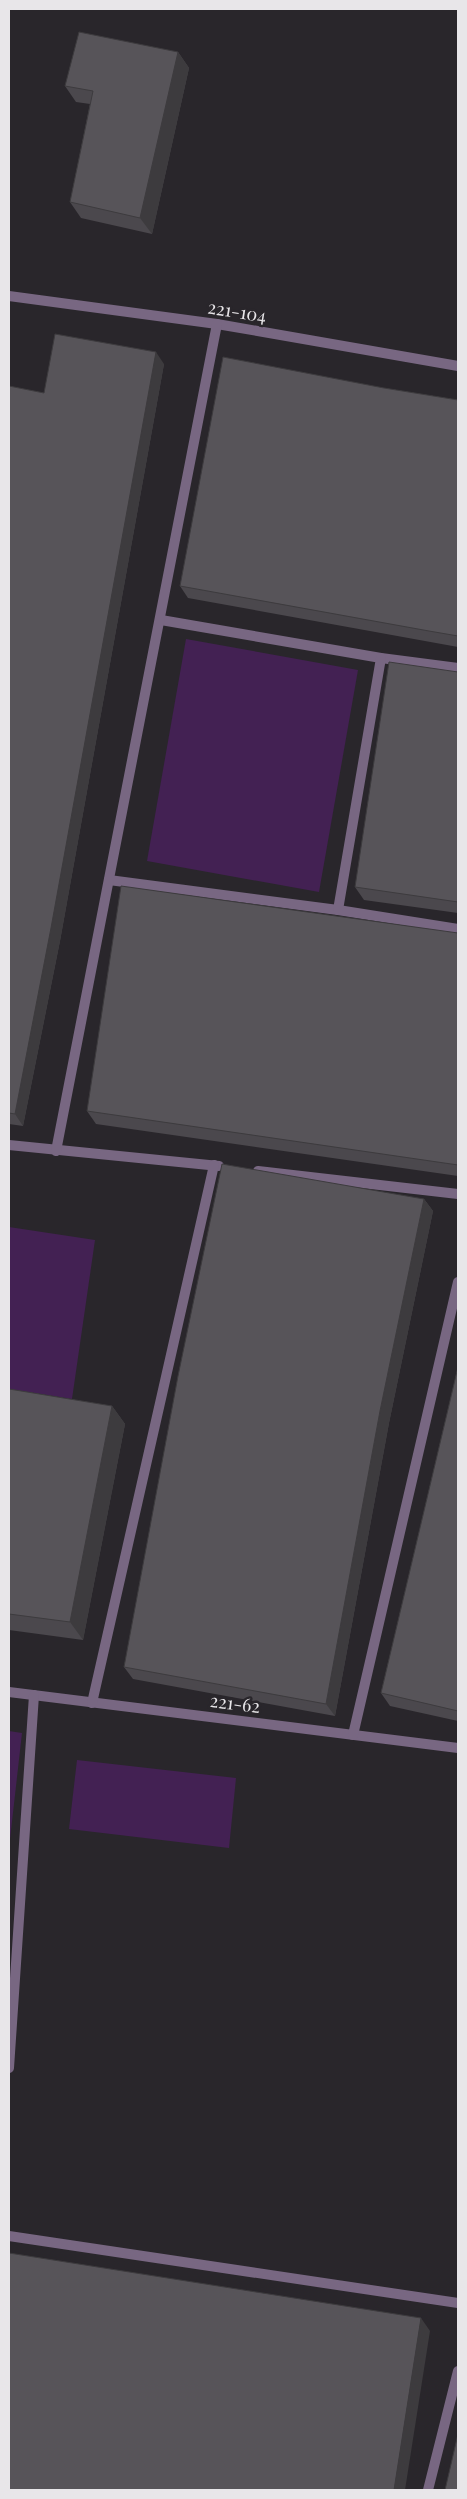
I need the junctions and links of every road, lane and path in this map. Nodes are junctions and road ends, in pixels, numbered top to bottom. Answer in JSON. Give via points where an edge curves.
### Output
{"nodes":[{"id":1,"x":9,"y":296,"type":"edge"},
{"id":2,"x":217,"y":324,"type":"junction"},
{"id":3,"x":458,"y":366,"type":"edge"},
{"id":4,"x":162,"y":620,"type":"junction"},
{"id":5,"x":381,"y":658,"type":"junction"},
{"id":6,"x":458,"y":668,"type":"edge"},
{"id":7,"x":109,"y":880,"type":"junction"},
{"id":8,"x":338,"y":910,"type":"junction"},
{"id":9,"x":458,"y":929,"type":"edge"},
{"id":10,"x":9,"y":1146,"type":"edge"},
{"id":11,"x":56,"y":1150,"type":"junction"},
{"id":12,"x":214,"y":1165,"type":"junction"},
{"id":13,"x":458,"y":1194,"type":"edge"},
{"id":14,"x":458,"y":1282,"type":"edge"},
{"id":15,"x":9,"y":1692,"type":"edge"},
{"id":16,"x":34,"y":1695,"type":"junction"},
{"id":17,"x":92,"y":1703,"type":"junction"},
{"id":18,"x":353,"y":1735,"type":"junction"},
{"id":19,"x":458,"y":1748,"type":"edge"},
{"id":20,"x":9,"y":2068,"type":"edge"},
{"id":21,"x":9,"y":2236,"type":"edge"},
{"id":22,"x":458,"y":2303,"type":"edge"},
{"id":23,"x":458,"y":2371,"type":"edge"},
{"id":24,"x":428,"y":2490,"type":"edge"}],
"edges":[{"from":1,"to":2,"type":"street","name":"221-104"},
{"from":2,"to":3,"type":"street","name":"221-104"},
{"from":2,"to":4,"type":"street"},
{"from":4,"to":5,"type":"street"},
{"from":4,"to":7,"type":"street"},
{"from":5,"to":6,"type":"street"},
{"from":5,"to":8,"type":"street"},
{"from":7,"to":8,"type":"street"},
{"from":7,"to":11,"type":"street"},
{"from":8,"to":9,"type":"street"},
{"from":10,"to":11,"type":"street"},
{"from":11,"to":12,"type":"street"},
{"from":12,"to":13,"type":"street"},
{"from":12,"to":17,"type":"street"},
{"from":14,"to":18,"type":"street"},
{"from":15,"to":16,"type":"street","name":"221-62"},
{"from":16,"to":17,"type":"street","name":"221-62"},
{"from":16,"to":20,"type":"street"},
{"from":17,"to":18,"type":"street","name":"221-62"},
{"from":18,"to":19,"type":"street","name":"221-62"},
{"from":21,"to":22,"type":"street"},
{"from":23,"to":24,"type":"street"}]}
